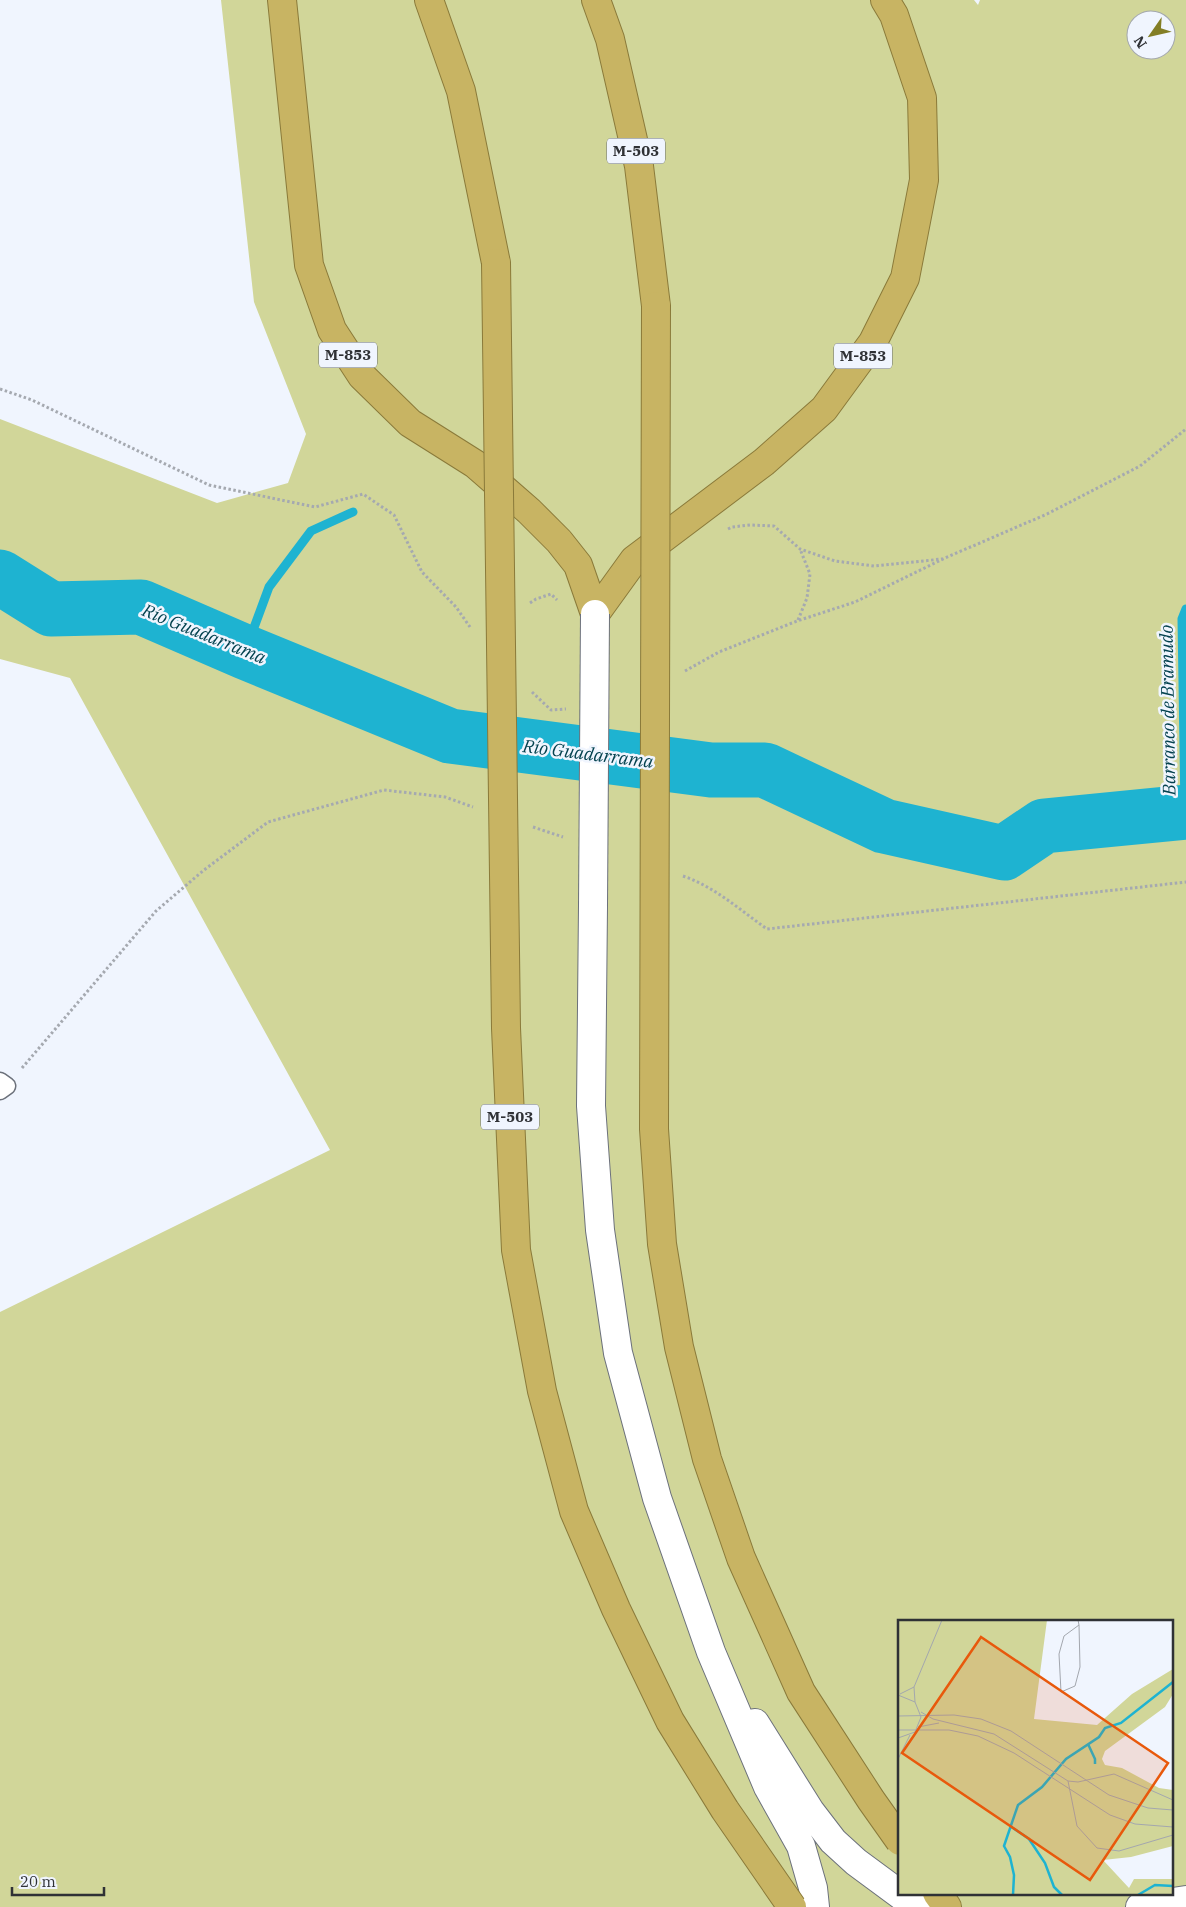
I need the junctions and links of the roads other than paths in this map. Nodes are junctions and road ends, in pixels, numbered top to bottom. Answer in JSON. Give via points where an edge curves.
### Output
{"nodes":[{"id":1,"x":282,"y":0,"type":"edge"},
{"id":2,"x":429,"y":0,"type":"edge"},
{"id":3,"x":596,"y":0,"type":"edge"},
{"id":4,"x":885,"y":0,"type":"edge"},
{"id":5,"x":595,"y":614,"type":"junction"},
{"id":6,"x":711,"y":1652,"type":"junction"},
{"id":7,"x":898,"y":1838,"type":"edge"},
{"id":8,"x":898,"y":1893,"type":"edge"},
{"id":9,"x":899,"y":1894,"type":"edge"},
{"id":10,"x":938,"y":1894,"type":"edge"},
{"id":11,"x":1186,"y":1900,"type":"edge"},
{"id":12,"x":792,"y":1907,"type":"edge"},
{"id":13,"x":815,"y":1907,"type":"edge"},
{"id":14,"x":917,"y":1907,"type":"edge"},
{"id":15,"x":947,"y":1907,"type":"edge"},
{"id":16,"x":1140,"y":1907,"type":"edge"}],
"edges":[{"from":1,"to":5,"type":"highway","number":"M-853","via":[[309,265],[332,330],[362,376],[410,423],[475,464],[559,542],[578,565]]},
{"from":2,"to":12,"type":"highway","number":"M-503","bridge":true,"via":[[461,91],[496,263],[506,1028],[516,1250],[542,1391],[574,1511],[616,1609],[670,1721],[725,1810]]},
{"from":3,"to":7,"type":"highway","number":"M-503","bridge":true,"via":[[610,39],[639,166],[656,306],[654,1120],[662,1244],[679,1347],[705,1449],[741,1558],[802,1692]]},
{"from":4,"to":5,"type":"highway","number":"M-853","via":[[894,15],[922,98],[924,180],[904,278],[873,342],[824,409],[764,462],[634,560]]},
{"from":5,"to":6,"type":"main road","number":"M-853","bridge":true,"via":[[591,1106],[600,1230],[618,1353],[658,1498]]},
{"from":6,"to":8,"type":"main road","number":"M-853","via":[[810,1811],[833,1841]]},
{"from":6,"to":13,"type":"main road","number":"M-853","via":[[768,1787],[801,1846]]},
{"from":9,"to":14,"type":"main road","number":"M-853"},
{"from":10,"to":15,"type":"highway"},
{"from":11,"to":16,"type":"main road"}]}
